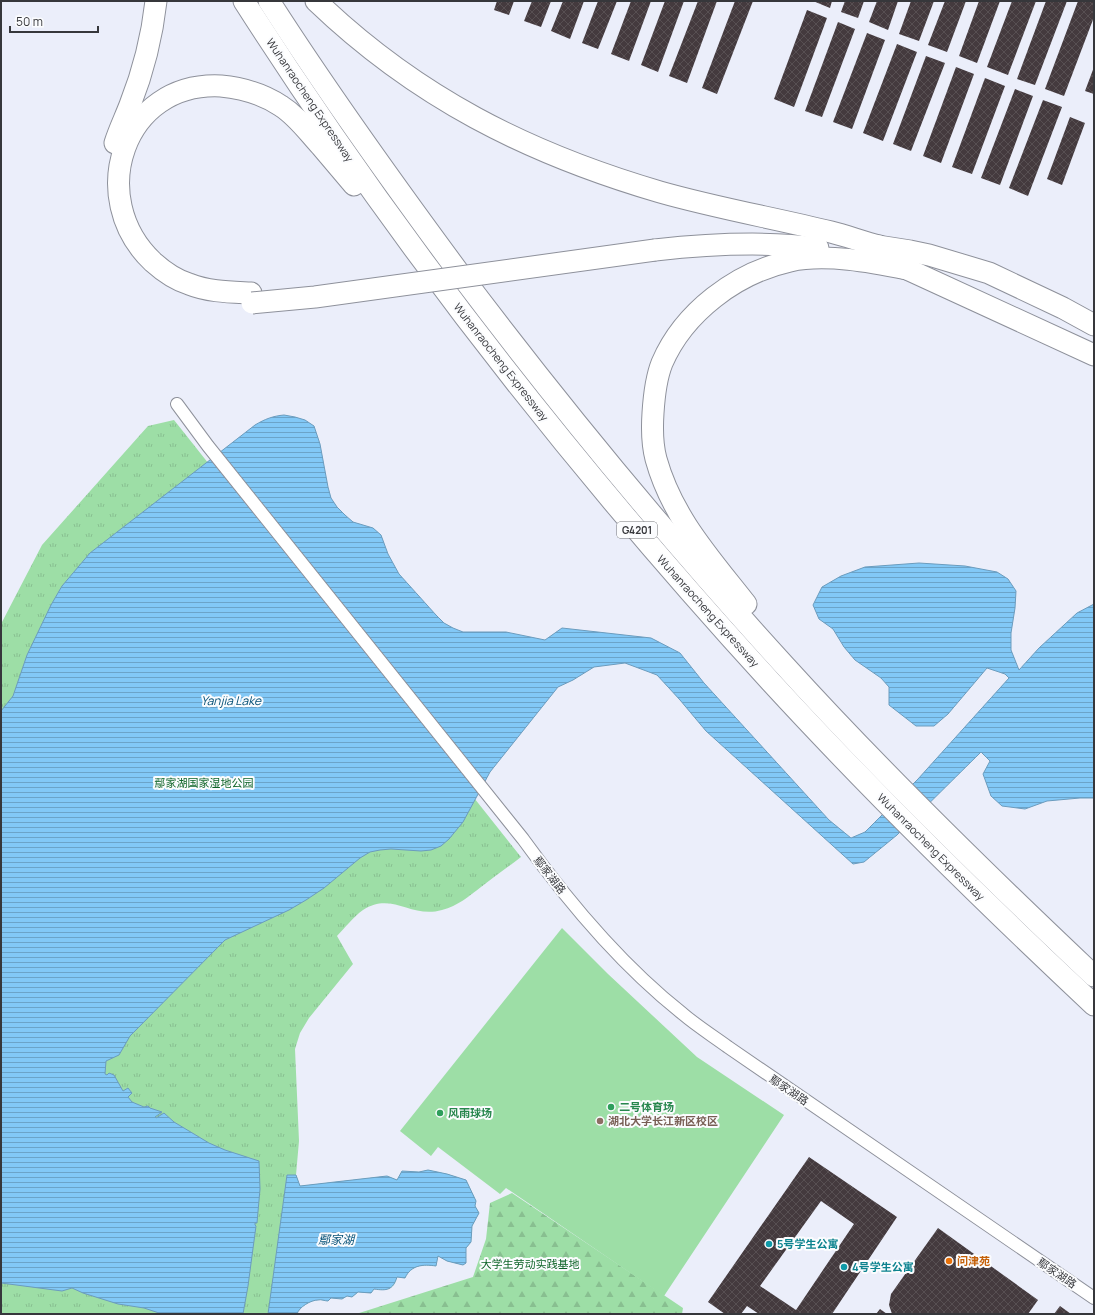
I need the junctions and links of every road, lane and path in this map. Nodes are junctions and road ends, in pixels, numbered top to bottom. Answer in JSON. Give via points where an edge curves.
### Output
{"nodes":[{"id":1,"x":156,"y":1,"type":"edge"},
{"id":2,"x":244,"y":1,"type":"edge"},
{"id":3,"x":269,"y":1,"type":"edge"},
{"id":4,"x":316,"y":1,"type":"edge"},
{"id":5,"x":655,"y":244,"type":"junction"},
{"id":6,"x":879,"y":246,"type":"junction"},
{"id":7,"x":907,"y":269,"type":"junction"},
{"id":8,"x":251,"y":298,"type":"junction"},
{"id":9,"x":1094,"y":326,"type":"edge"},
{"id":10,"x":1094,"y":355,"type":"edge"},
{"id":11,"x":177,"y":404,"type":"dead end"},
{"id":12,"x":547,"y":420,"type":"junction"},
{"id":13,"x":890,"y":776,"type":"junction"},
{"id":14,"x":1094,"y":976,"type":"edge"},
{"id":15,"x":1094,"y":1005,"type":"edge"},
{"id":16,"x":1094,"y":1298,"type":"edge"}],
"edges":[{"from":1,"to":8,"type":"highway","via":[[144,62],[111,157],[108,186],[113,216],[130,252],[162,282],[186,295],[225,303]]},
{"from":2,"to":12,"type":"highway","name":"Wuhanraocheng Expressway","number":"G4201","via":[[368,184]]},
{"from":3,"to":13,"type":"highway","name":"Wuhanraocheng Expressway","number":"G4201","via":[[389,178],[550,392],[663,529],[730,605]]},
{"from":4,"to":6,"type":"highway","via":[[355,37],[407,76],[467,114],[534,147],[660,192],[831,232]]},
{"from":5,"to":6,"type":"highway","via":[[710,234],[774,234]]},
{"from":5,"to":7,"type":"highway","via":[[794,246],[838,251]]},
{"from":5,"to":8,"type":"highway","bridge":true,"via":[[315,297]]},
{"from":6,"to":9,"type":"highway","via":[[929,255],[989,273],[1063,308]]},
{"from":7,"to":10,"type":"highway"},
{"from":7,"to":13,"type":"highway","via":[[852,260],[802,259],[771,267],[725,289],[692,317],[668,352],[658,378],[652,420],[656,457],[661,475],[685,525],[767,630]]},
{"from":8,"to":12,"type":"highway","via":[[190,285],[168,273],[138,245],[123,213],[119,170],[124,148],[137,125],[155,106],[176,93],[213,86],[253,92],[279,105],[298,120],[353,184],[448,310]]},
{"from":11,"to":16,"type":"street","name":"鄢家湖路","via":[[546,871],[584,917],[632,968],[683,1014],[767,1075]]},
{"from":12,"to":15,"type":"highway","name":"Wuhanraocheng Expressway","number":"G4201","via":[[657,554],[783,695],[976,893]]},
{"from":13,"to":14,"type":"highway","name":"Wuhanraocheng Expressway","number":"G4201","via":[[985,873]]}]}
